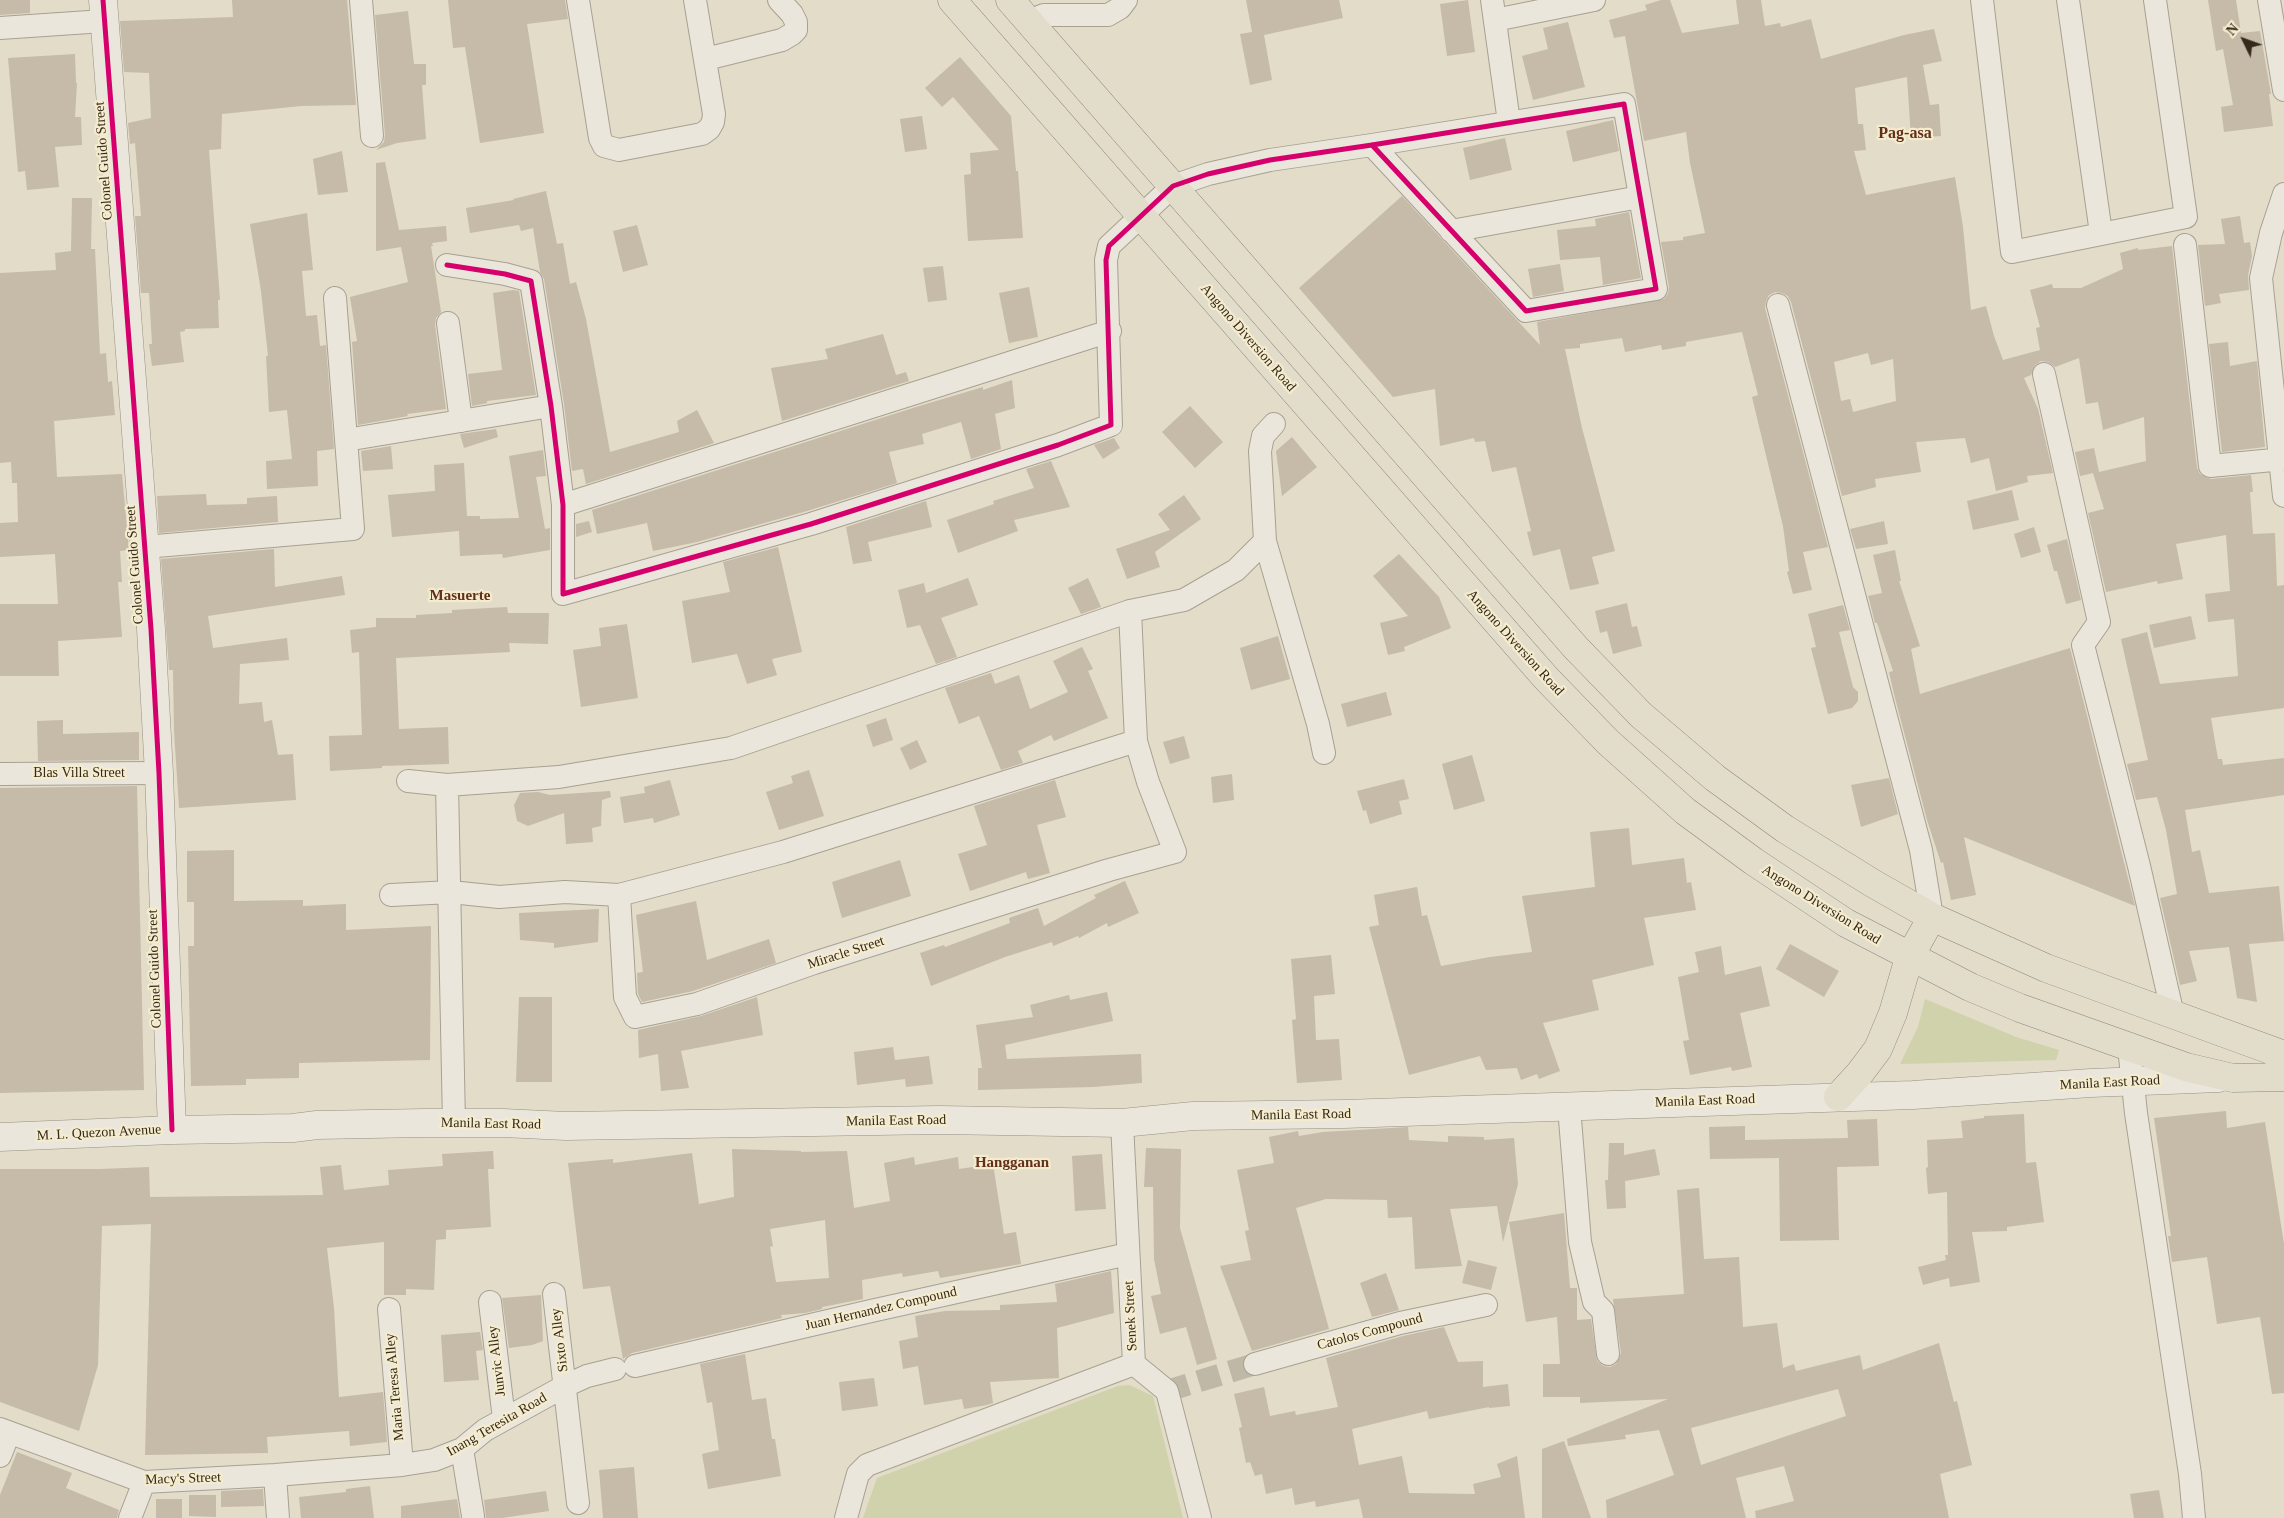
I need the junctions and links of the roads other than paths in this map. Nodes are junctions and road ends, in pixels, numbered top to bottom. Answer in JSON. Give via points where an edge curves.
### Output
{"nodes":[{"id":1,"x":361,"y":0,"type":"edge"},
{"id":2,"x":578,"y":0,"type":"edge"},
{"id":3,"x":695,"y":0,"type":"edge"},
{"id":4,"x":779,"y":0,"type":"edge"},
{"id":5,"x":952,"y":0,"type":"edge"},
{"id":6,"x":1010,"y":0,"type":"edge"},
{"id":7,"x":1126,"y":0,"type":"edge"},
{"id":8,"x":1594,"y":0,"type":"edge"},
{"id":9,"x":1982,"y":0,"type":"edge"},
{"id":10,"x":2068,"y":0,"type":"edge"},
{"id":11,"x":2155,"y":0,"type":"edge"},
{"id":12,"x":2269,"y":0,"type":"edge"},
{"id":13,"x":104,"y":10,"type":"edge"},
{"id":14,"x":1494,"y":10,"type":"edge"},
{"id":15,"x":1029,"y":21,"type":"junction"},
{"id":16,"x":0,"y":28,"type":"edge"},
{"id":17,"x":977,"y":28,"type":"junction"},
{"id":18,"x":706,"y":59,"type":"junction"},
{"id":19,"x":2284,"y":90,"type":"edge"},
{"id":20,"x":1509,"y":122,"type":"junction"},
{"id":21,"x":372,"y":136,"type":"dead end"},
{"id":22,"x":1372,"y":146,"type":"junction"},
{"id":23,"x":1173,"y":186,"type":"junction"},
{"id":24,"x":2284,"y":194,"type":"edge"},
{"id":25,"x":1640,"y":197,"type":"junction"},
{"id":26,"x":1141,"y":215,"type":"junction"},
{"id":27,"x":1451,"y":231,"type":"junction"},
{"id":28,"x":2101,"y":234,"type":"junction"},
{"id":29,"x":2185,"y":245,"type":"dead end"},
{"id":30,"x":447,"y":265,"type":"dead end"},
{"id":31,"x":335,"y":298,"type":"dead end"},
{"id":32,"x":1778,"y":305,"type":"dead end"},
{"id":33,"x":448,"y":322,"type":"dead end"},
{"id":34,"x":1110,"y":331,"type":"junction"},
{"id":35,"x":2044,"y":374,"type":"dead end"},
{"id":36,"x":551,"y":406,"type":"junction"},
{"id":37,"x":462,"y":421,"type":"junction"},
{"id":38,"x":1274,"y":424,"type":"dead end"},
{"id":39,"x":346,"y":440,"type":"junction"},
{"id":40,"x":2282,"y":459,"type":"edge"},
{"id":41,"x":2284,"y":496,"type":"edge"},
{"id":42,"x":562,"y":505,"type":"junction"},
{"id":43,"x":1265,"y":541,"type":"junction"},
{"id":44,"x":144,"y":547,"type":"junction"},
{"id":45,"x":1130,"y":611,"type":"junction"},
{"id":46,"x":1136,"y":741,"type":"junction"},
{"id":47,"x":1671,"y":742,"type":"junction"},
{"id":48,"x":1324,"y":753,"type":"dead end"},
{"id":49,"x":159,"y":773,"type":"junction"},
{"id":50,"x":0,"y":774,"type":"edge"},
{"id":51,"x":1643,"y":775,"type":"junction"},
{"id":52,"x":408,"y":781,"type":"dead end"},
{"id":53,"x":447,"y":785,"type":"junction"},
{"id":54,"x":451,"y":892,"type":"junction"},
{"id":55,"x":391,"y":895,"type":"dead end"},
{"id":56,"x":619,"y":896,"type":"junction"},
{"id":57,"x":1932,"y":917,"type":"junction"},
{"id":58,"x":1909,"y":958,"type":"junction"},
{"id":59,"x":2173,"y":1015,"type":"junction"},
{"id":60,"x":2129,"y":1047,"type":"junction"},
{"id":61,"x":2284,"y":1055,"type":"edge"},
{"id":62,"x":2284,"y":1077,"type":"edge"},
{"id":63,"x":2233,"y":1078,"type":"junction"},
{"id":64,"x":2132,"y":1082,"type":"junction"},
{"id":65,"x":1838,"y":1097,"type":"junction"},
{"id":66,"x":1569,"y":1107,"type":"junction"},
{"id":67,"x":454,"y":1123,"type":"junction"},
{"id":68,"x":1122,"y":1123,"type":"junction"},
{"id":69,"x":317,"y":1125,"type":"joint"},
{"id":70,"x":172,"y":1130,"type":"junction"},
{"id":71,"x":0,"y":1138,"type":"edge"},
{"id":72,"x":1128,"y":1254,"type":"junction"},
{"id":73,"x":554,"y":1294,"type":"dead end"},
{"id":74,"x":490,"y":1302,"type":"dead end"},
{"id":75,"x":1486,"y":1304,"type":"dead end"},
{"id":76,"x":389,"y":1309,"type":"dead end"},
{"id":77,"x":1608,"y":1354,"type":"dead end"},
{"id":78,"x":1134,"y":1364,"type":"junction"},
{"id":79,"x":1256,"y":1364,"type":"tunnel mouth"},
{"id":80,"x":625,"y":1368,"type":"joint"},
{"id":81,"x":566,"y":1386,"type":"junction"},
{"id":82,"x":504,"y":1419,"type":"junction"},
{"id":83,"x":5,"y":1431,"type":"edge"},
{"id":84,"x":462,"y":1449,"type":"junction"},
{"id":85,"x":0,"y":1456,"type":"edge"},
{"id":86,"x":402,"y":1465,"type":"junction"},
{"id":87,"x":346,"y":1469,"type":"joint"},
{"id":88,"x":274,"y":1475,"type":"junction"},
{"id":89,"x":144,"y":1482,"type":"junction"},
{"id":90,"x":578,"y":1503,"type":"dead end"},
{"id":91,"x":473,"y":1516,"type":"dead end"},
{"id":92,"x":130,"y":1518,"type":"edge"},
{"id":93,"x":278,"y":1518,"type":"edge"},
{"id":94,"x":846,"y":1518,"type":"edge"},
{"id":95,"x":1200,"y":1518,"type":"edge"},
{"id":96,"x":2194,"y":1518,"type":"edge"}],
"edges":[{"from":1,"to":21,"type":"street"},
{"from":2,"to":18,"type":"street","via":[[600,138],[610,149],[702,134],[710,129],[714,114]]},
{"from":3,"to":18,"type":"street"},
{"from":4,"to":18,"type":"street","via":[[796,22],[796,30],[792,34],[782,40]]},
{"from":5,"to":17,"type":"main road","name":"Angono Diversion Road"},
{"from":6,"to":15,"type":"main road"},
{"from":6,"to":17,"type":"main road"},
{"from":7,"to":15,"type":"street","via":[[1108,15],[1044,15]]},
{"from":8,"to":14,"type":"street"},
{"from":9,"to":28,"type":"street","via":[[2012,252]]},
{"from":10,"to":28,"type":"street"},
{"from":11,"to":28,"type":"street","via":[[2186,217]]},
{"from":12,"to":19,"type":"street"},
{"from":13,"to":16,"type":"street"},
{"from":13,"to":44,"type":"main road","name":"Colonel Guido Street"},
{"from":14,"to":20,"type":"street"},
{"from":15,"to":23,"type":"main road"},
{"from":17,"to":26,"type":"main road","name":"Angono Diversion Road"},
{"from":20,"to":22,"type":"street"},
{"from":20,"to":25,"type":"street","via":[[1624,104]]},
{"from":22,"to":23,"type":"street","via":[[1270,160],[1208,174]]},
{"from":22,"to":27,"type":"street"},
{"from":23,"to":26,"type":"street"},
{"from":23,"to":47,"type":"main road","via":[[1576,648]]},
{"from":24,"to":40,"type":"street","via":[[2261,278]]},
{"from":25,"to":27,"type":"street"},
{"from":25,"to":27,"type":"street","via":[[1656,288],[1526,311]]},
{"from":26,"to":34,"type":"street","via":[[1109,246],[1106,260]]},
{"from":26,"to":51,"type":"main road","name":"Angono Diversion Road","via":[[1496,622]]},
{"from":29,"to":40,"type":"street","via":[[2210,466]]},
{"from":30,"to":36,"type":"street","via":[[532,281]]},
{"from":31,"to":39,"type":"street"},
{"from":32,"to":57,"type":"street","via":[[1921,850]]},
{"from":33,"to":37,"type":"street"},
{"from":34,"to":42,"type":"street"},
{"from":34,"to":42,"type":"street","via":[[1111,425],[1058,445],[840,514],[563,594]]},
{"from":35,"to":59,"type":"street","via":[[2098,622],[2083,645]]},
{"from":36,"to":37,"type":"street"},
{"from":36,"to":42,"type":"street"},
{"from":37,"to":39,"type":"street"},
{"from":38,"to":43,"type":"street","via":[[1263,436],[1260,451]]},
{"from":39,"to":44,"type":"street","via":[[353,529]]},
{"from":40,"to":41,"type":"street"},
{"from":43,"to":45,"type":"street","via":[[1236,570],[1184,600]]},
{"from":43,"to":48,"type":"street"},
{"from":44,"to":49,"type":"main road","name":"Colonel Guido Street"},
{"from":45,"to":46,"type":"street"},
{"from":45,"to":53,"type":"street","via":[[731,748],[559,777]]},
{"from":46,"to":56,"type":"street","via":[[783,852]]},
{"from":46,"to":56,"type":"street","name":"Miracle Street","via":[[1175,852],[814,963],[697,1004],[635,1017],[625,997]]},
{"from":47,"to":51,"type":"main road"},
{"from":47,"to":57,"type":"main road","via":[[1714,778],[1785,829]]},
{"from":49,"to":50,"type":"street","name":"Blas Villa Street"},
{"from":49,"to":70,"type":"main road","name":"Colonel Guido Street"},
{"from":51,"to":58,"type":"main road","name":"Angono Diversion Road","via":[[1753,861],[1846,923]]},
{"from":52,"to":53,"type":"street"},
{"from":53,"to":54,"type":"street"},
{"from":54,"to":55,"type":"street"},
{"from":54,"to":56,"type":"street","via":[[499,897],[565,892]]},
{"from":54,"to":67,"type":"street"},
{"from":57,"to":58,"type":"main road"},
{"from":57,"to":59,"type":"main road","via":[[2046,968]]},
{"from":58,"to":60,"type":"main road","name":"Angono Diversion Road","via":[[2020,1008]]},
{"from":58,"to":65,"type":"main road","via":[[1893,1014],[1878,1049]]},
{"from":59,"to":61,"type":"main road"},
{"from":60,"to":63,"type":"main road","name":"Angono Diversion Road","via":[[2186,1067]]},
{"from":60,"to":64,"type":"street"},
{"from":62,"to":63,"type":"main road","name":"Manila East Road"},
{"from":63,"to":64,"type":"main road","name":"Manila East Road"},
{"from":64,"to":65,"type":"main road","name":"Manila East Road"},
{"from":64,"to":96,"type":"street"},
{"from":65,"to":66,"type":"main road","name":"Manila East Road"},
{"from":66,"to":68,"type":"main road","name":"Manila East Road","via":[[1193,1116]]},
{"from":66,"to":77,"type":"street","via":[[1580,1242],[1594,1302],[1603,1311]]},
{"from":67,"to":68,"type":"main road","name":"Manila East Road","via":[[566,1126],[939,1120]]},
{"from":67,"to":69,"type":"main road","name":"Manila East Road"},
{"from":68,"to":72,"type":"street","name":"Senek Street"},
{"from":69,"to":70,"type":"main road","name":"M. L. Quezon Avenue"},
{"from":70,"to":71,"type":"main road","name":"M. L. Quezon Avenue"},
{"from":72,"to":78,"type":"street","name":"Senek Street"},
{"from":72,"to":80,"type":"street","name":"Juan Hernandez Compound"},
{"from":73,"to":81,"type":"street","name":"Sixto Alley"},
{"from":74,"to":82,"type":"street","name":"Junvic Alley"},
{"from":75,"to":79,"type":"street","name":"Catolos Compound","via":[[1400,1323]]},
{"from":76,"to":86,"type":"street","name":"Maria Teresa Alley"},
{"from":78,"to":94,"type":"street","via":[[866,1465],[858,1474]]},
{"from":78,"to":95,"type":"street","name":"Senek Street","via":[[1167,1391]]},
{"from":80,"to":81,"type":"street","name":"Inang Teresita Road","via":[[587,1376]]},
{"from":81,"to":82,"type":"street","name":"Inang Teresita Road"},
{"from":81,"to":90,"type":"street","name":"Sixto Alley"},
{"from":82,"to":84,"type":"street","name":"Inang Teresita Road"},
{"from":83,"to":85,"type":"street"},
{"from":83,"to":89,"type":"street","name":"Macy's Street"},
{"from":84,"to":86,"type":"street","name":"Inang Teresita Road","via":[[434,1460]]},
{"from":84,"to":91,"type":"street"},
{"from":86,"to":87,"type":"street","name":"Inang Teresita Road"},
{"from":87,"to":88,"type":"street","name":"Macy's Street"},
{"from":88,"to":89,"type":"street","name":"Macy's Street"},
{"from":88,"to":93,"type":"street"},
{"from":89,"to":92,"type":"street"}]}
